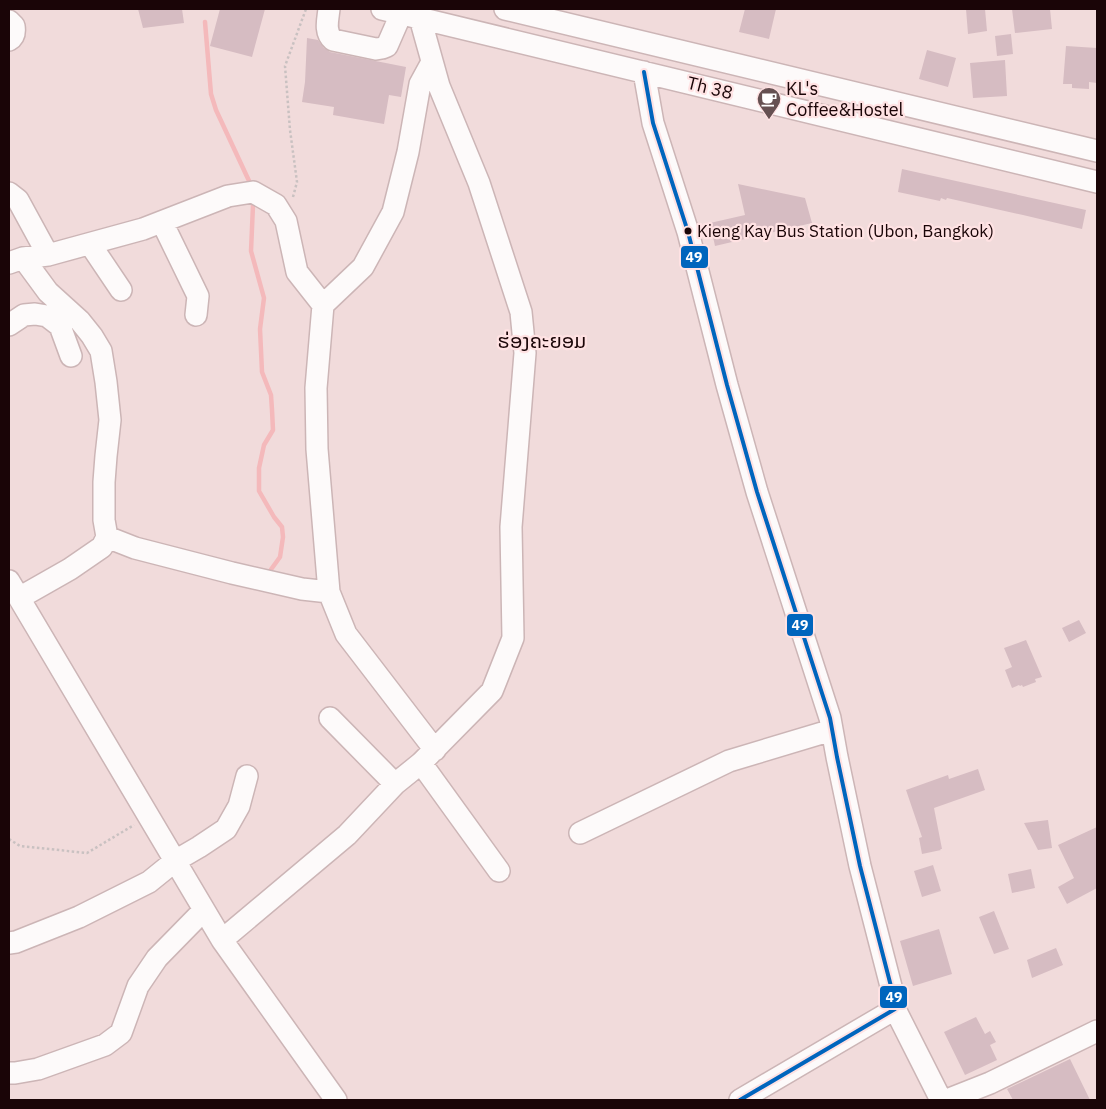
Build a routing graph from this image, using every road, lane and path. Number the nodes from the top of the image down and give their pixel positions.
1 (306, 9) edge
2 (329, 9) edge
3 (505, 9) edge
4 (401, 14) edge
5 (9, 21) edge
6 (9, 40) edge
7 (432, 62) junction
8 (644, 72) junction
9 (1097, 151) edge
10 (1097, 182) edge
11 (9, 193) edge
12 (286, 221) junction
13 (162, 222) junction
14 (90, 244) junction
15 (48, 255) junction
16 (16, 260) edge
17 (121, 290) dead end
18 (323, 305) junction
19 (196, 315) dead end
20 (9, 325) edge
21 (71, 356) dead end
22 (107, 537) junction
23 (14, 589) edge
24 (329, 592) junction
25 (330, 718) dead end
26 (832, 730) junction
27 (428, 756) junction
28 (246, 776) dead end
29 (395, 784) junction
30 (148, 817) junction
31 (580, 833) dead end
32 (9, 839) edge
33 (175, 860) junction
34 (499, 871) dead end
35 (204, 910) junction
36 (222, 940) junction
37 (9, 943) edge
38 (895, 1009) junction
39 (1097, 1031) edge
40 (9, 1073) edge
41 (336, 1100) edge
42 (740, 1100) edge
43 (941, 1100) edge
44 (947, 1100) edge

1 - 12 path
2 - 4 street
3 - 9 street, Th 38
4 - 7 street
4 - 8 street, Th 38
5 - 6 street
7 - 18 street
7 - 27 street
8 - 10 street, Th 38
8 - 26 street
11 - 15 street
12 - 13 street
12 - 18 street
13 - 14 street
13 - 19 street
14 - 15 street
14 - 17 street
15 - 16 street
16 - 22 street
18 - 24 street
20 - 21 street
22 - 23 street
22 - 24 street
23 - 30 street
24 - 27 street
25 - 29 street
26 - 31 street
26 - 38 street
27 - 29 street
27 - 34 street
28 - 33 street
29 - 36 street
30 - 32 path
30 - 33 street
33 - 35 street
33 - 37 street
35 - 36 street
35 - 40 street
36 - 41 street
38 - 42 street
38 - 43 street
39 - 44 street

